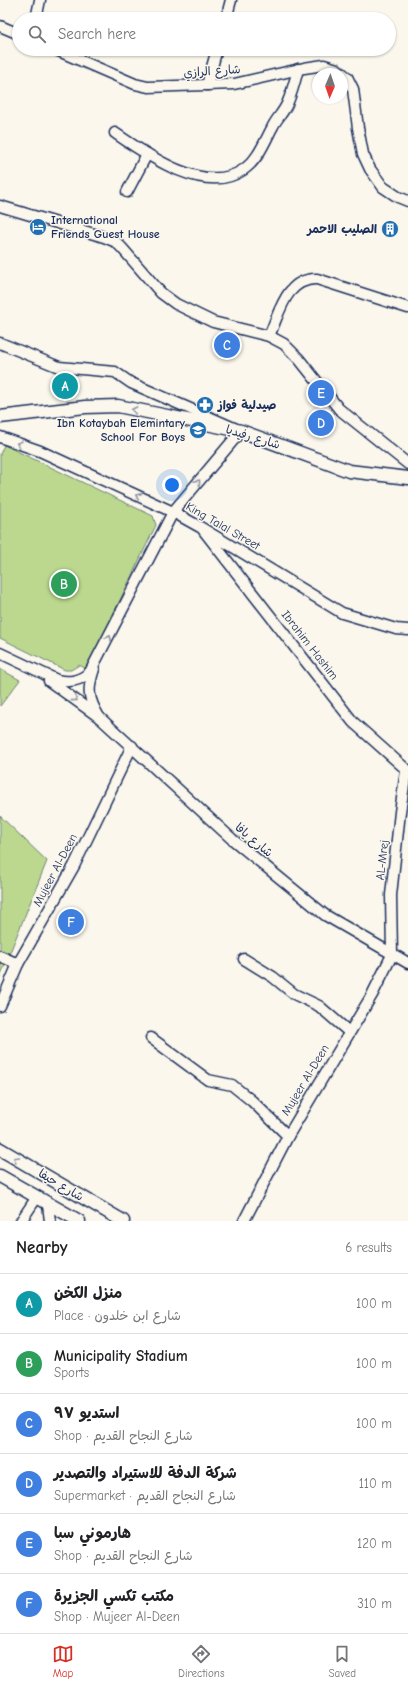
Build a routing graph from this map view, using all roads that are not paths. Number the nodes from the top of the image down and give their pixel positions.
1 (40, 0) edge
2 (232, 0) edge
3 (37, 12) edge
4 (228, 12) edge
5 (0, 26) edge
6 (12, 31) edge
7 (70, 56) edge
8 (215, 56) edge
9 (298, 70) junction
10 (206, 85) junction
11 (115, 133) dead end
12 (146, 154) junction
13 (127, 192) dead end
14 (408, 201) edge
15 (0, 206) edge
16 (408, 308) edge
17 (269, 336) junction
18 (0, 343) edge
19 (0, 417) edge
20 (241, 431) junction
21 (0, 437) edge
22 (408, 464) edge
23 (408, 478) edge
24 (173, 512) junction
25 (200, 527) junction
26 (408, 630) edge
27 (0, 652) edge
28 (32, 668) junction
29 (93, 668) junction
30 (99, 717) junction
31 (132, 746) junction
32 (407, 771) edge
33 (392, 955) junction
34 (0, 956) edge
35 (244, 959) dead end
36 (408, 963) edge
37 (18, 964) junction
38 (0, 1006) edge
39 (349, 1032) junction
40 (151, 1038) dead end
41 (288, 1136) junction
42 (0, 1149) edge
43 (0, 1176) edge
44 (37, 1197) junction
45 (48, 1205) junction
46 (21, 1221) edge
47 (50, 1221) edge
48 (79, 1221) edge
49 (122, 1221) edge
50 (244, 1221) edge

1 - 3 street
2 - 4 street
5 - 6 street
7 - 10 street, شارع الرازي
8 - 10 street
9 - 10 street, شارع الرازي
9 - 12 street
9 - 14 street, شارع الرازي
11 - 12 street
12 - 13 street
15 - 17 street
16 - 17 street
17 - 22 street
18 - 20 street
20 -> 19 main road, شارع رفيديا
20 - 23 main road, شارع رفيديا
24 -> 20 street
24 -> 21 street, King Talal Street
24 - 25 street, King Talal Street
29 -> 24 street
25 - 26 street, King Talal Street
25 - 32 street, Ibrahim Hashim
27 - 28 street
28 - 29 street
28 -> 30 street, شارع يافا
29 - 30 street
30 - 31 street, شارع يافا
31 - 33 street, شارع يافا
31 - 37 street, Mujeer Al-Deen
32 - 33 street, AL-Mrej
33 - 36 street, شارع يافا
33 - 39 street, Mujeer Al-Deen
34 - 37 street
35 - 39 street
37 - 38 street, Mujeer Al-Deen
39 - 41 street, Mujeer Al-Deen
40 - 41 street
41 - 50 street, Mujeer Al-Deen
49 -> 42 main road, شارع حيفا
43 - 44 main road, شارع حيفا
44 - 45 main road, شارع حيفا
44 - 46 street
45 - 47 street
45 - 48 main road, شارع حيفا

